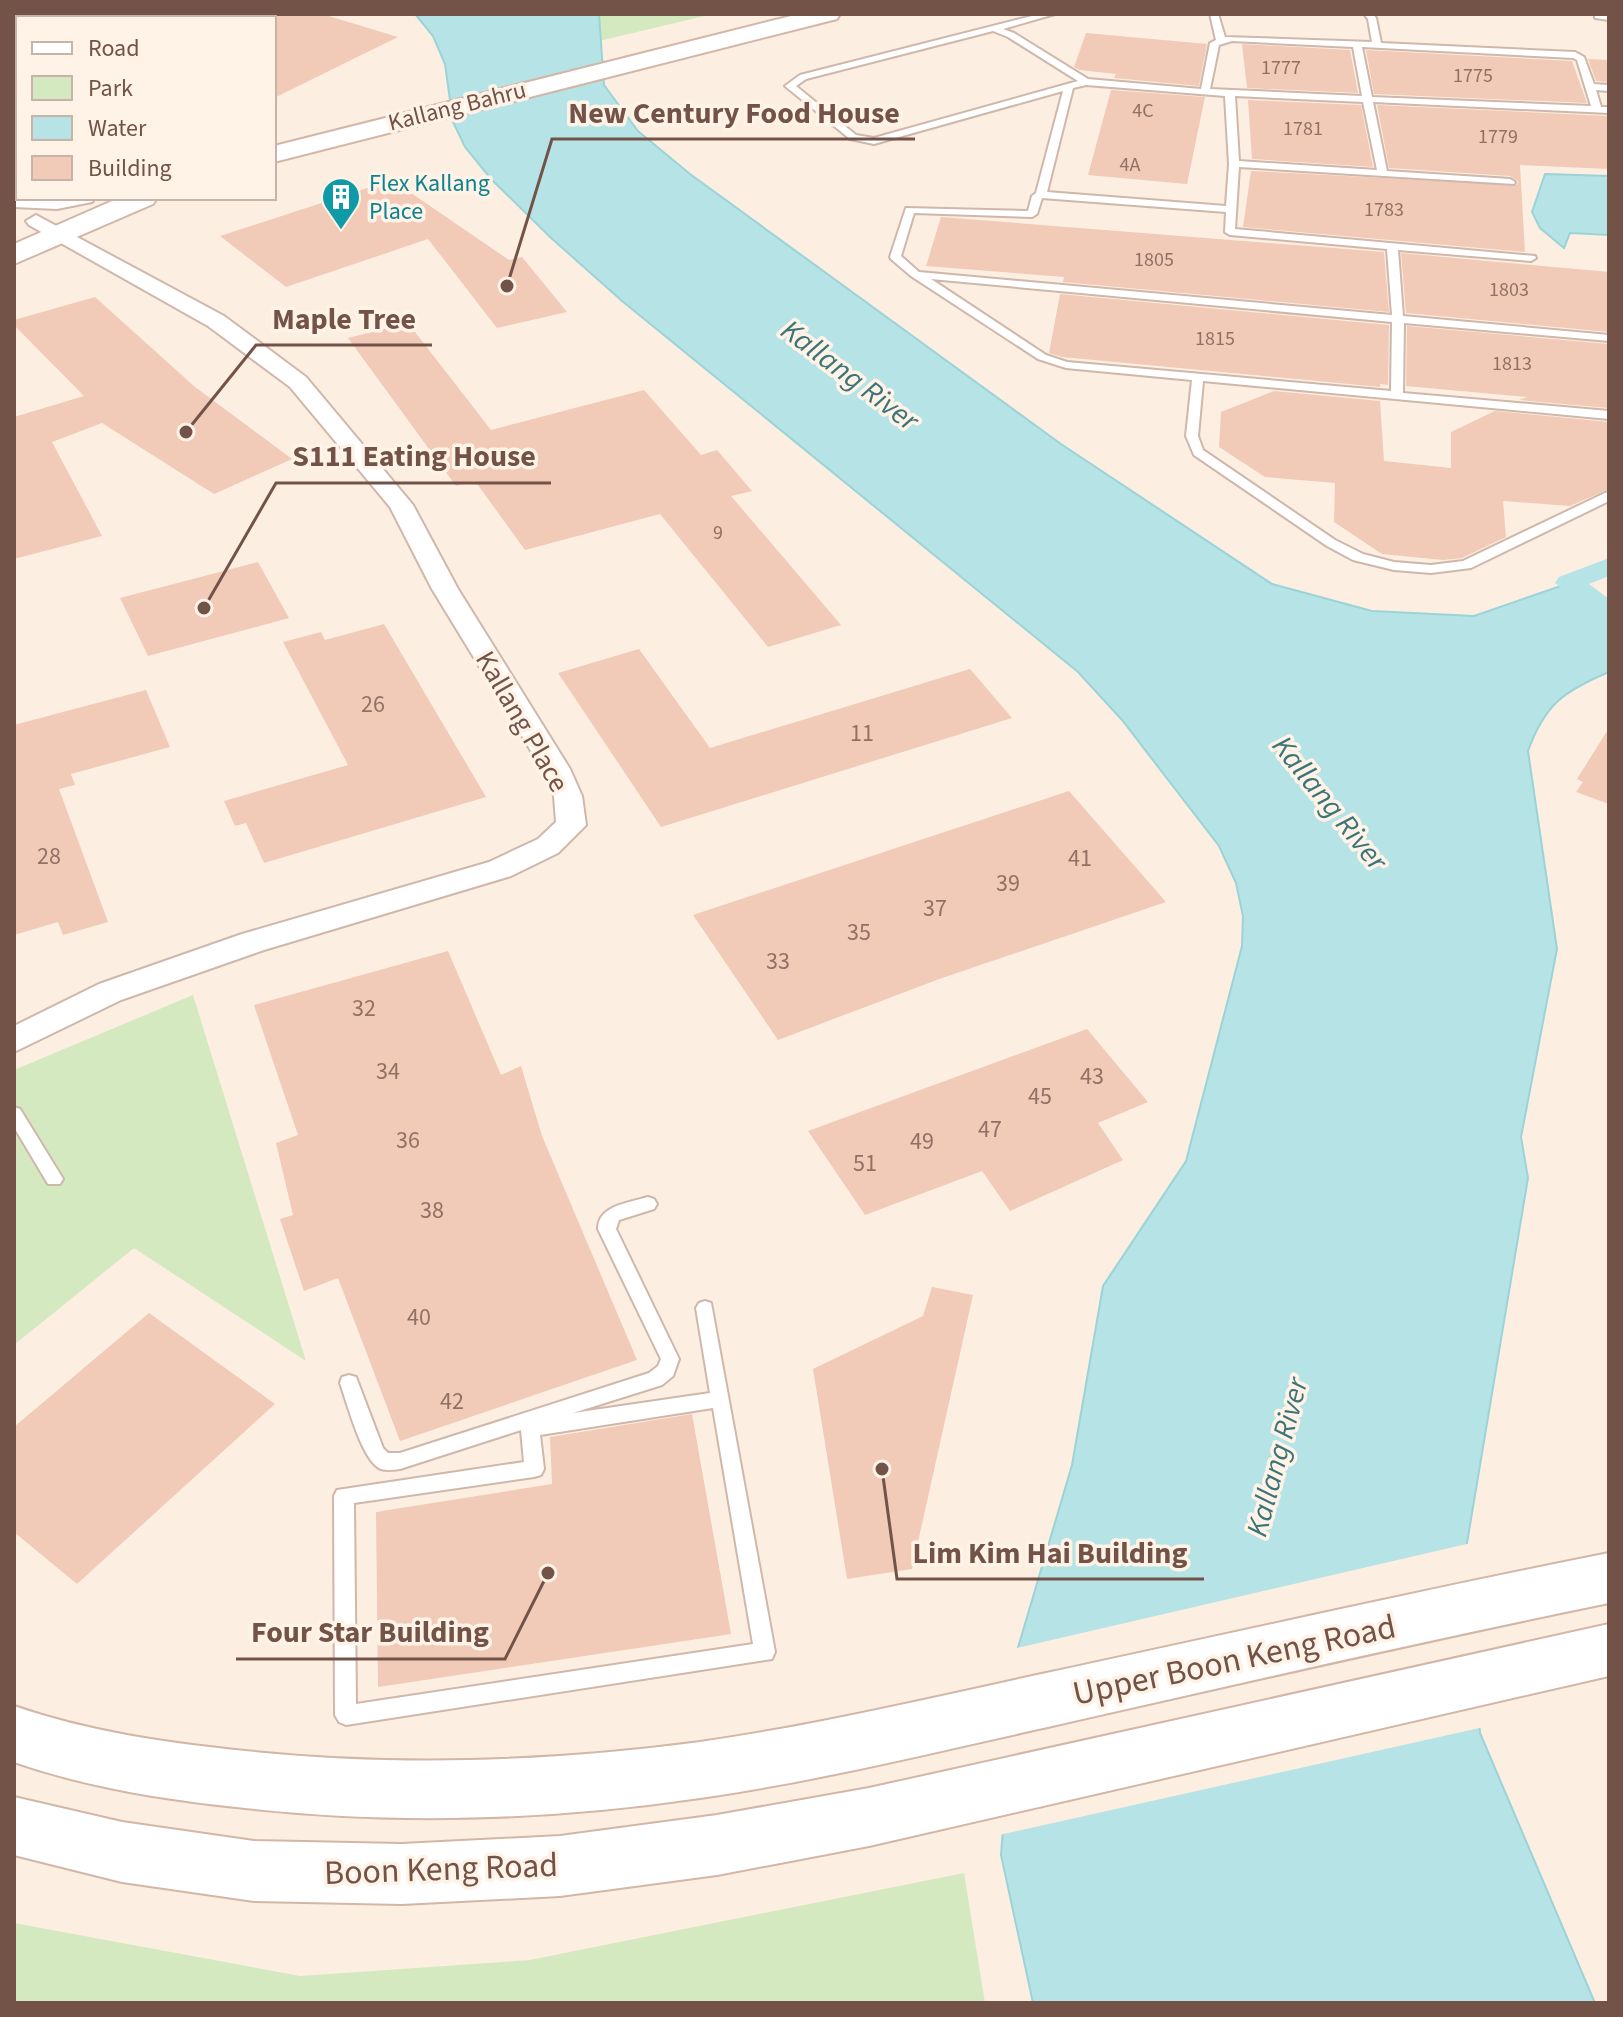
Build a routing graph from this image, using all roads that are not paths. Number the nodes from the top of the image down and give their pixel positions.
1 (769, 14) edge
2 (828, 14) edge
3 (1051, 14) edge
4 (1214, 14) edge
5 (1368, 14) edge
6 (1598, 16) dead end
7 (1609, 17) edge
8 (995, 29) junction
9 (1221, 40) junction
10 (1357, 46) junction
11 (1377, 46) junction
12 (657, 48) junction
13 (1086, 82) junction
14 (1069, 87) junction
15 (1590, 87) junction
16 (1609, 88) edge
17 (1205, 92) junction
18 (1230, 93) junction
19 (1367, 99) junction
20 (1597, 109) junction
21 (1609, 110) edge
22 (409, 111) junction
23 (276, 138) edge
24 (276, 153) edge
25 (1234, 164) junction
26 (1383, 175) junction
27 (1510, 182) dead end
28 (1041, 195) junction
29 (75, 200) edge
30 (84, 200) edge
31 (136, 200) edge
32 (14, 201) edge
33 (1230, 209) junction
34 (38, 228) edge
35 (1392, 246) junction
36 (14, 255) edge
37 (1531, 258) dead end
38 (915, 274) junction
39 (1398, 319) junction
40 (1609, 338) edge
41 (1198, 378) junction
42 (1397, 397) junction
43 (1609, 415) edge
44 (1609, 496) edge
45 (14, 1040) edge
46 (14, 1113) edge
47 (54, 1179) dead end
48 (648, 1204) dead end
49 (705, 1308) dead end
50 (349, 1383) dead end
51 (721, 1399) junction
52 (1609, 1578) edge
53 (1609, 1650) edge
54 (14, 1734) edge
55 (14, 1826) edge

1 - 12 main road, Kallang Bahru
2 - 12 main road, Kallang Bahru
3 - 8 lane
4 - 9 lane
5 - 11 lane
6 - 7 lane
8 - 13 lane
8 - 14 lane
9 - 10 lane
9 - 17 lane
10 - 11 lane
10 - 19 lane
11 - 15 lane
12 - 22 main road, Kallang Bahru
13 - 14 lane
13 - 17 lane
14 - 28 lane
15 - 16 lane
15 - 20 lane
17 - 18 lane
18 - 19 lane
18 - 25 lane
19 - 20 lane
19 - 26 lane
20 - 21 lane
22 - 23 main road, Kallang Bahru
22 - 24 main road, Kallang Bahru
25 - 26 lane
25 - 33 lane
26 - 27 lane
28 - 33 lane
28 - 38 lane
29 - 32 street
30 - 34 main road
31 - 34 main road
33 - 35 lane
34 - 36 main road
34 - 45 street, Kallang Place
35 - 37 lane
35 - 39 lane
38 - 39 lane
38 - 41 lane
39 - 40 lane
39 - 42 lane
41 - 42 lane
41 - 44 lane
42 - 43 lane
46 - 47 lane
48 - 50 lane
49 - 51 lane
51 - 51 lane
52 - 54 main road, Upper Boon Keng Road
53 - 55 main road, Boon Keng Road

